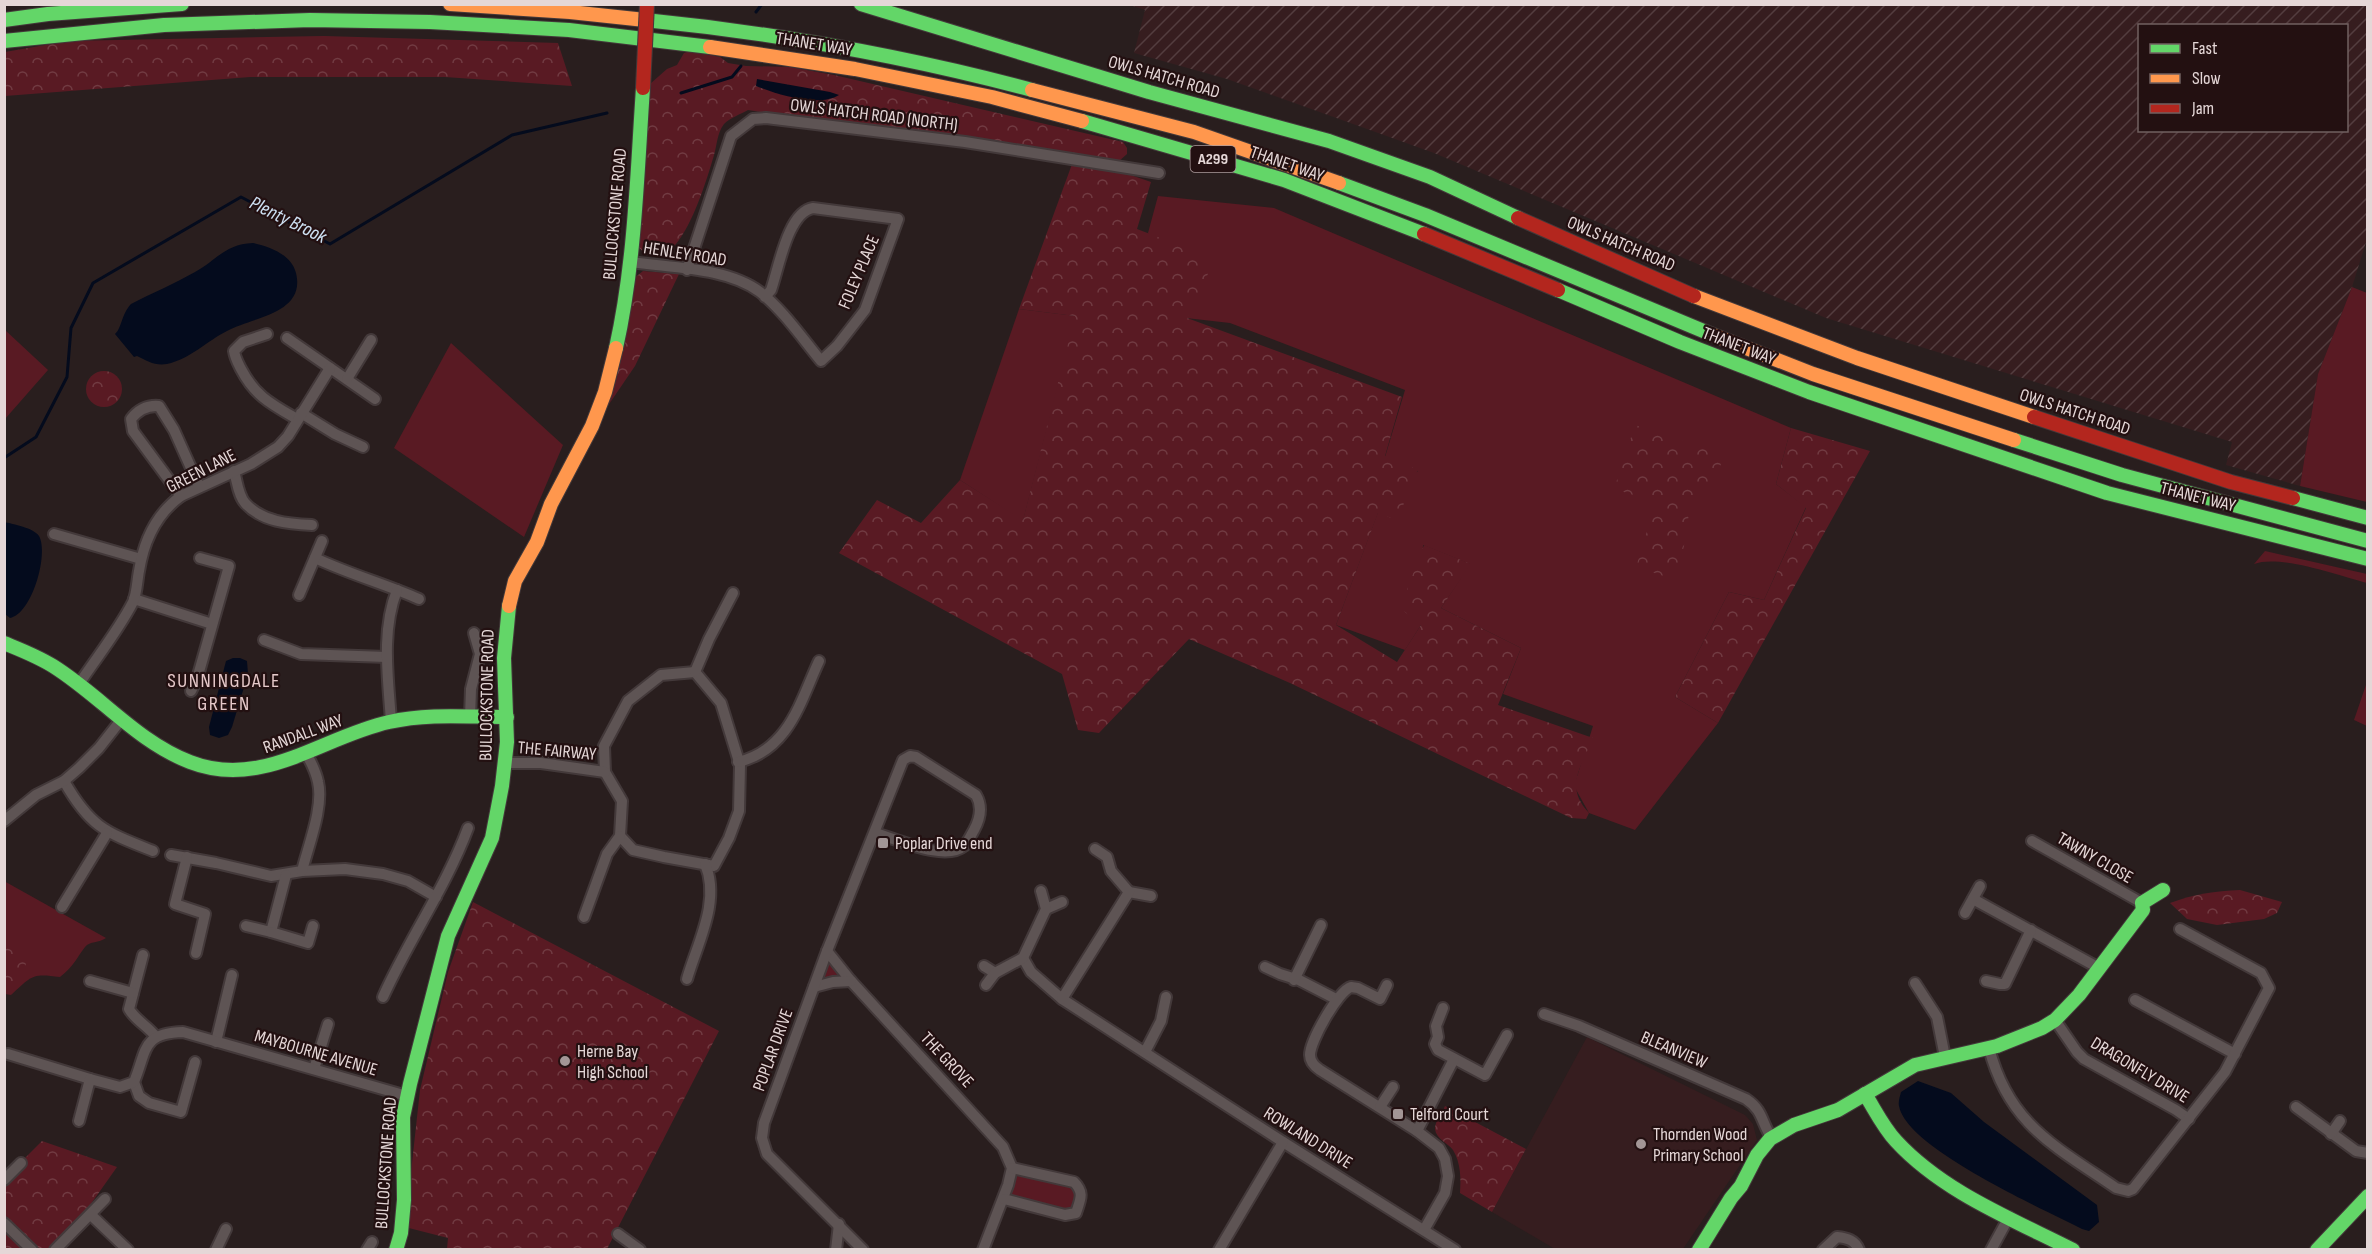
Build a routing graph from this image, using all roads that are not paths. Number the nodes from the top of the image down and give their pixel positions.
1 (182, 4) edge
2 (450, 4) edge
3 (647, 4) edge
4 (861, 4) edge
5 (4, 20) edge
6 (4, 40) edge
7 (1159, 173) dead end
8 (631, 262) junction
9 (687, 270) junction
10 (765, 297) junction
11 (267, 334) dead end
12 (288, 338) dead end
13 (371, 339) dead end
14 (821, 361) joint
15 (330, 368) junction
16 (347, 379) junction
17 (375, 399) dead end
18 (299, 416) junction
19 (363, 447) dead end
20 (234, 471) junction
21 (199, 486) junction
22 (181, 496) junction
23 (2367, 518) edge
24 (312, 525) dead end
25 (54, 534) dead end
26 (322, 541) dead end
27 (2367, 541) edge
28 (200, 558) dead end
29 (315, 558) junction
30 (2367, 559) edge
31 (141, 560) junction
32 (397, 590) junction
33 (733, 593) dead end
34 (299, 596) dead end
35 (134, 599) junction
36 (419, 599) dead end
37 (213, 624) junction
38 (474, 633) dead end
39 (264, 640) dead end
40 (4, 644) edge
41 (387, 657) junction
42 (819, 661) dead end
43 (695, 672) junction
44 (79, 684) junction
45 (191, 690) dead end
46 (471, 717) junction
47 (507, 717) junction
48 (121, 720) junction
49 (391, 721) junction
50 (308, 755) junction
51 (738, 762) junction
52 (505, 763) junction
53 (606, 772) junction
54 (64, 781) junction
55 (4, 821) edge
56 (468, 828) dead end
57 (875, 832) junction
58 (107, 833) junction
59 (620, 836) junction
60 (2032, 841) dead end
61 (1095, 849) dead end
62 (153, 851) dead end
63 (171, 855) dead end
64 (187, 857) junction
65 (705, 864) junction
66 (302, 871) junction
67 (286, 874) junction
68 (1980, 886) dead end
69 (2163, 890) dead end
70 (1041, 891) dead end
71 (1129, 892) junction
72 (1151, 896) dead end
73 (436, 897) junction
74 (1973, 899) junction
75 (1062, 902) dead end
76 (2142, 903) junction
77 (62, 907) dead end
78 (1046, 909) junction
79 (1965, 913) dead end
80 (584, 916) dead end
81 (246, 926) dead end
82 (313, 926) dead end
83 (1321, 926) dead end
84 (2180, 928) dead end
85 (2031, 930) junction
86 (271, 932) junction
87 (827, 951) junction
88 (196, 953) dead end
89 (142, 955) dead end
90 (1023, 958) junction
91 (984, 966) dead end
92 (1265, 967) dead end
93 (2099, 968) junction
94 (995, 973) junction
95 (232, 975) dead end
96 (687, 980) dead end
97 (1294, 980) junction
98 (90, 981) dead end
99 (851, 981) junction
100 (1986, 981) dead end
101 (1915, 983) dead end
102 (986, 985) dead end
103 (1387, 985) dead end
104 (814, 987) junction
105 (133, 993) junction
106 (383, 997) dead end
107 (1166, 997) dead end
108 (1062, 999) junction
109 (1336, 999) junction
110 (2135, 999) dead end
111 (1443, 1008) dead end
112 (1544, 1014) dead end
113 (2055, 1020) junction
114 (328, 1024) dead end
115 (1507, 1035) dead end
116 (156, 1037) junction
117 (216, 1042) junction
118 (1989, 1048) junction
119 (1145, 1052) junction
120 (8, 1054) dead end
121 (2235, 1054) junction
122 (1945, 1057) junction
123 (1455, 1059) junction
124 (195, 1062) dead end
125 (314, 1069) junction
126 (90, 1078) junction
127 (134, 1082) junction
128 (1393, 1087) dead end
129 (1865, 1094) junction
130 (407, 1095) junction
131 (1380, 1107) junction
132 (2296, 1107) dead end
133 (2189, 1119) junction
134 (79, 1121) dead end
135 (2340, 1121) dead end
136 (1417, 1131) junction
137 (2331, 1134) junction
138 (1772, 1138) junction
139 (1283, 1143) junction
140 (2367, 1153) edge
141 (21, 1163) dead end
142 (1012, 1167) junction
143 (4, 1180) edge
144 (2367, 1196) edge
145 (105, 1199) dead end
146 (1004, 1199) junction
147 (91, 1215) junction
148 (2009, 1217) junction
149 (4, 1223) edge
150 (839, 1224) junction
151 (226, 1229) dead end
152 (1424, 1230) junction
153 (618, 1234) dead end
154 (1438, 1239) junction
155 (635, 1248) edge
156 (32, 1250) edge
157 (55, 1250) edge
158 (128, 1250) edge
159 (216, 1250) edge
160 (396, 1250) edge
161 (836, 1250) edge
162 (863, 1250) edge
163 (982, 1250) edge
164 (1219, 1250) edge
165 (1431, 1250) edge
166 (1455, 1250) edge
167 (1700, 1250) edge
168 (1823, 1250) edge
169 (1859, 1250) edge
170 (1991, 1250) edge
171 (2073, 1250) edge
172 (2317, 1250) edge

1 - 5 main road
2 - 27 main road, THANET WAY / A299
3 - 8 main road, BULLOCKSTONE ROAD, bridge
4 - 23 main road, OWLS HATCH ROAD
6 - 30 main road, THANET WAY / A299
7 - 9 street, OWLS HATCH ROAD (NORTH)
8 - 9 street, HENLEY ROAD
8 - 47 main road, BULLOCKSTONE ROAD
9 - 10 street, HENLEY ROAD
10 - 14 street, HENLEY ROAD
10 - 14 street, FOLEY PLACE
11 - 18 street
12 - 15 street
13 - 16 street
15 - 16 street
15 - 18 street, GREEN LANE
16 - 17 street
18 - 19 street
18 - 20 street, GREEN LANE
20 - 21 street, GREEN LANE
20 - 24 street
21 - 22 street, GREEN LANE
21 - 22 street
22 - 31 street, GREEN LANE
25 - 31 street
26 - 29 street
28 - 37 street
29 - 32 street
29 - 34 street
31 - 35 street, GREEN LANE
32 - 36 street
32 - 41 street
33 - 43 street
35 - 37 street
35 - 44 street, GREEN LANE
37 - 45 street
38 - 46 street
39 - 41 street
40 - 44 main road, RANDALL WAY
41 - 49 street
42 - 51 street
43 - 51 street
43 - 53 street, THE FAIRWAY
44 - 48 main road, RANDALL WAY
46 - 47 main road, RANDALL WAY
46 - 49 main road, RANDALL WAY
47 - 52 main road, BULLOCKSTONE ROAD
48 - 50 main road, RANDALL WAY
48 - 54 street
49 - 50 main road, RANDALL WAY
50 - 66 street
51 - 65 street
52 - 53 street, THE FAIRWAY
52 - 130 main road, BULLOCKSTONE ROAD
53 - 59 street, THE FAIRWAY
54 - 55 street
54 - 58 street
56 - 73 street
57 - 57 street, POPLAR DRIVE
57 - 87 street, POPLAR DRIVE
58 - 62 street
58 - 77 street
59 - 65 street
59 - 80 street
60 - 76 street, TAWNY CLOSE
61 - 71 street
63 - 64 street
64 - 67 street
64 - 88 street
65 - 96 street
66 - 67 street
66 - 73 street
67 - 86 street
68 - 74 street
69 - 76 main road
70 - 78 street
71 - 72 street
71 - 108 street
73 - 106 street
74 - 79 street
74 - 85 street
75 - 78 street
76 - 93 main road
78 - 90 street
81 - 86 street
82 - 86 street
83 - 97 street
84 - 121 street, DRAGONFLY DRIVE
85 - 93 street
85 - 100 street
87 - 99 street, THE GROVE
87 - 104 street, POPLAR DRIVE
89 - 105 street
90 - 94 street
90 - 108 street, ROWLAND DRIVE
91 - 94 street
92 - 97 street
93 - 113 main road
94 - 102 street
95 - 117 street
97 - 109 street
98 - 105 street
99 - 104 street
99 - 142 street, THE GROVE
101 - 122 street
103 - 109 street
104 - 150 street, POPLAR DRIVE
105 - 116 street
107 - 119 street
108 - 119 street, ROWLAND DRIVE
109 - 131 street
110 - 121 street
111 - 123 street
112 - 138 street, BLEANVIEW
113 - 118 main road
113 - 133 street, DRAGONFLY DRIVE
114 - 125 street
115 - 123 street
116 - 117 street, MAYBOURNE AVENUE
116 - 127 street
117 - 125 street, MAYBOURNE AVENUE
118 - 122 main road
118 - 133 street, DRAGONFLY DRIVE
119 - 139 street, ROWLAND DRIVE
120 - 126 street
121 - 133 street, DRAGONFLY DRIVE
122 - 129 main road
123 - 136 street
124 - 127 street
125 - 130 street, MAYBOURNE AVENUE
126 - 127 street
126 - 134 street
128 - 131 street
129 - 138 main road
129 - 148 main road
130 - 160 main road, BULLOCKSTONE ROAD
131 - 136 street
132 - 137 street
135 - 137 street
136 - 152 street
137 - 140 street
138 - 167 main road
139 - 152 street, ROWLAND DRIVE
139 - 164 street
141 - 143 street
142 - 146 street
142 - 146 street
144 - 172 main road
145 - 147 street
146 - 163 street
147 - 157 street
147 - 158 street
148 - 170 street
148 - 171 main road
149 - 156 street
150 - 161 street
150 - 162 street, POPLAR DRIVE
151 - 159 street
152 - 154 street, ROWLAND DRIVE
153 - 155 street
154 - 165 street
154 - 166 street, ROWLAND DRIVE
168 - 169 street

